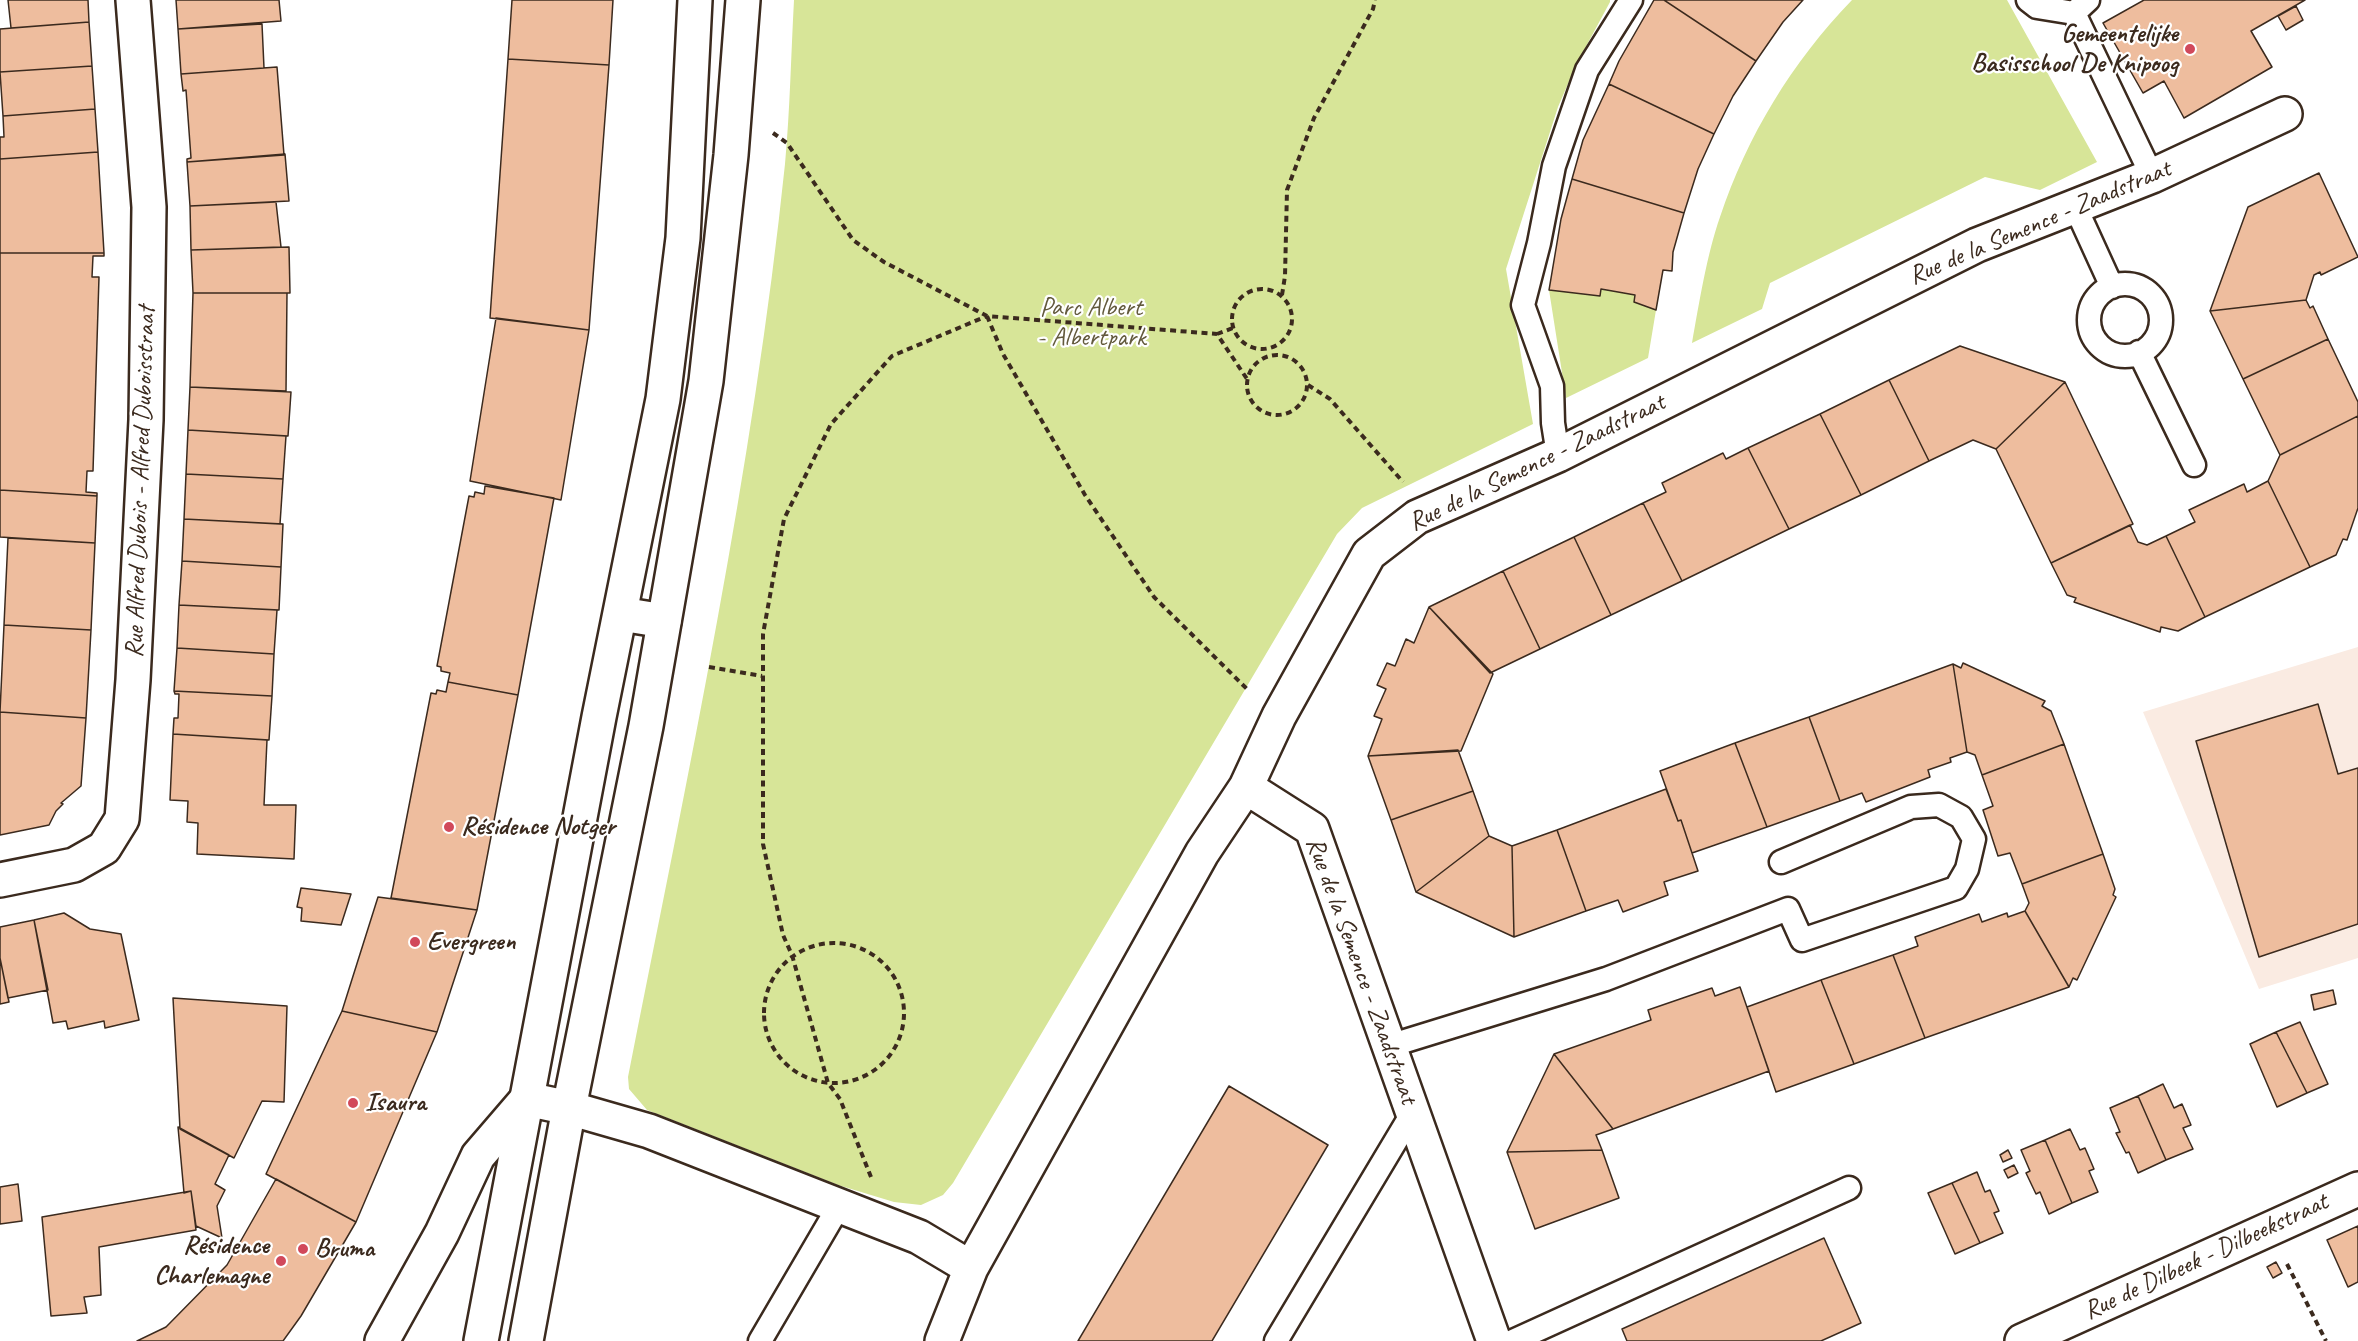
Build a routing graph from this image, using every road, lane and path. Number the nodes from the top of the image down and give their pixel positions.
1 (133, 0) edge
2 (696, 0) edge
3 (743, 0) edge
4 (1375, 0) edge
5 (1631, 0) edge
6 (2028, 0) edge
7 (2081, 7) edge
8 (2285, 114) dead end
9 (773, 133) dead end
10 (2152, 176) junction
11 (2075, 206) junction
12 (2112, 287) junction
13 (1282, 295) junction
14 (987, 316) junction
15 (1233, 328) junction
16 (1217, 334) junction
17 (1271, 351) junction
18 (2139, 352) junction
19 (1247, 379) junction
20 (1308, 384) junction
21 (1558, 455) junction
22 (2194, 465) dead end
23 (1409, 488) dead end
24 (621, 614) junction
25 (664, 621) junction
26 (709, 667) dead end
27 (762, 676) junction
28 (1252, 694) dead end
29 (1246, 787) junction
30 (1781, 862) dead end
31 (0, 880) edge
32 (792, 955) junction
33 (1389, 1046) junction
34 (828, 1083) junction
35 (527, 1099) junction
36 (570, 1108) junction
37 (1413, 1112) junction
38 (875, 1186) dead end
39 (1849, 1188) dead end
40 (2358, 1189) edge
41 (839, 1206) junction
42 (2270, 1230) junction
43 (971, 1268) junction
44 (382, 1341) edge
45 (480, 1341) edge
46 (526, 1341) edge
47 (760, 1341) edge
48 (942, 1341) edge
49 (1276, 1341) edge
50 (1494, 1341) edge
51 (1513, 1341) edge
52 (2022, 1341) edge
53 (2326, 1341) edge

1 - 31 street, Rue Alfred Dubois - Alfred Duboisstraat
2 - 24 street
3 - 25 street
4 - 13 path
5 - 21 lane
6 - 7 lane
7 - 10 lane
8 - 10 street, Rue de la Semence - Zaadstraat
9 - 14 path
10 - 11 street, Rue de la Semence - Zaadstraat
11 - 12 lane
11 - 21 street, Rue de la Semence - Zaadstraat
12 - 18 lane
12 - 18 lane
13 - 15 path
13 - 17 path
14 - 16 path
14 - 27 path
14 - 28 path
15 - 16 path
15 - 17 path
16 - 19 path
17 - 19 path
17 - 20 path
18 - 22 lane
19 - 20 path
20 - 23 path
21 - 29 street, Rue de la Semence - Zaadstraat
24 - 25 street
24 - 35 street
25 - 36 street
26 - 27 path
27 - 32 path
29 - 33 street, Rue de la Semence - Zaadstraat
29 - 43 street
30 - 33 lane
32 - 34 path
32 - 34 path
32 - 34 path
33 - 37 street, Rue de la Semence - Zaadstraat
34 - 38 path
35 - 36 street
35 - 44 street
35 - 45 street
36 - 41 street
36 - 46 street
37 - 49 lane
37 - 50 street, Rue de la Semence - Zaadstraat
39 - 51 lane
40 - 42 street, Rue de Dilbeek - Dilbeekstraat
41 - 43 street
41 - 47 lane
42 - 52 street, Rue de Dilbeek - Dilbeekstraat
42 - 53 path
43 - 48 street

